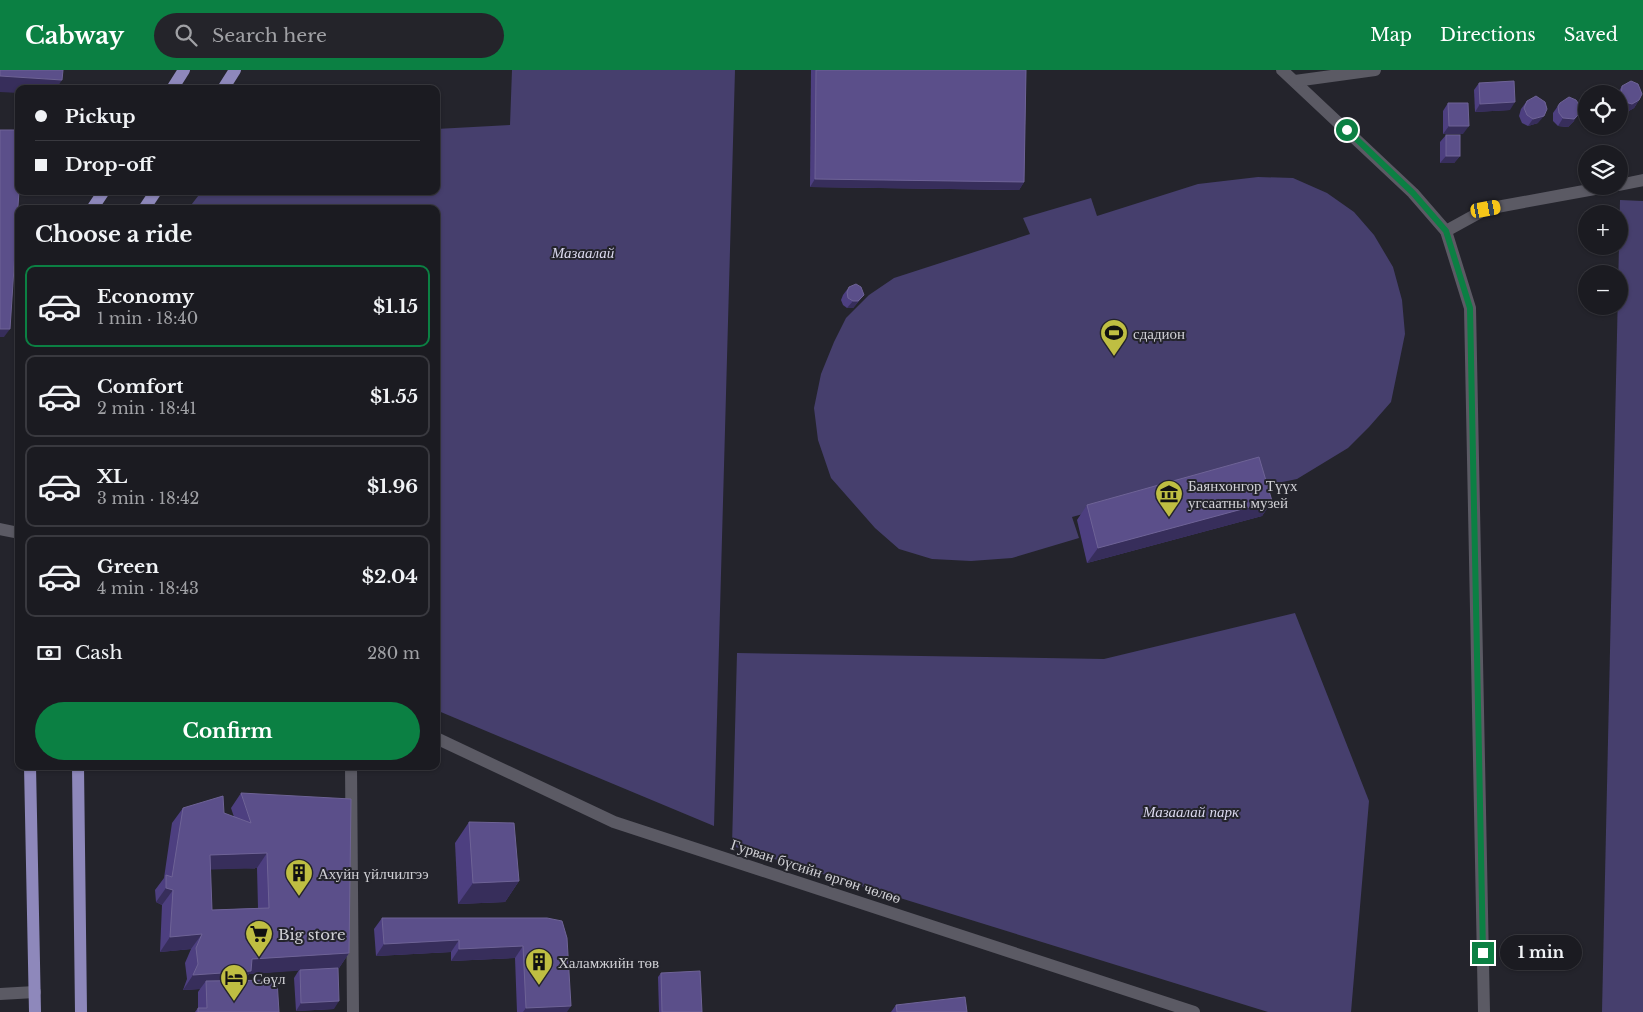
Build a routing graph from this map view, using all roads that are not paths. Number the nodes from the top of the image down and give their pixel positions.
1 (184, 70) edge
2 (235, 70) edge
3 (1282, 70) edge
4 (1375, 70) edge
5 (1295, 81) junction
6 (175, 85) edge
7 (226, 85) edge
8 (1643, 180) edge
9 (1628, 183) edge
10 (1578, 192) edge
11 (1446, 231) junction
12 (0, 529) edge
13 (15, 533) edge
14 (440, 740) edge
15 (30, 770) edge
16 (78, 770) edge
17 (351, 770) edge
18 (35, 992) junction
19 (0, 994) edge
20 (35, 1012) edge
21 (81, 1012) edge
22 (353, 1012) edge
23 (1194, 1012) edge
24 (1484, 1012) edge

1 - 6 main road
2 - 7 main road
3 - 5 street
4 - 5 street
5 - 11 street
8 - 9 street
10 - 11 street
11 - 24 street
12 - 13 street
14 - 23 street, Гурван бүсийн өргөн чөлөө
15 - 18 main road
16 - 21 main road
17 - 22 street
18 - 19 street
18 - 20 main road

